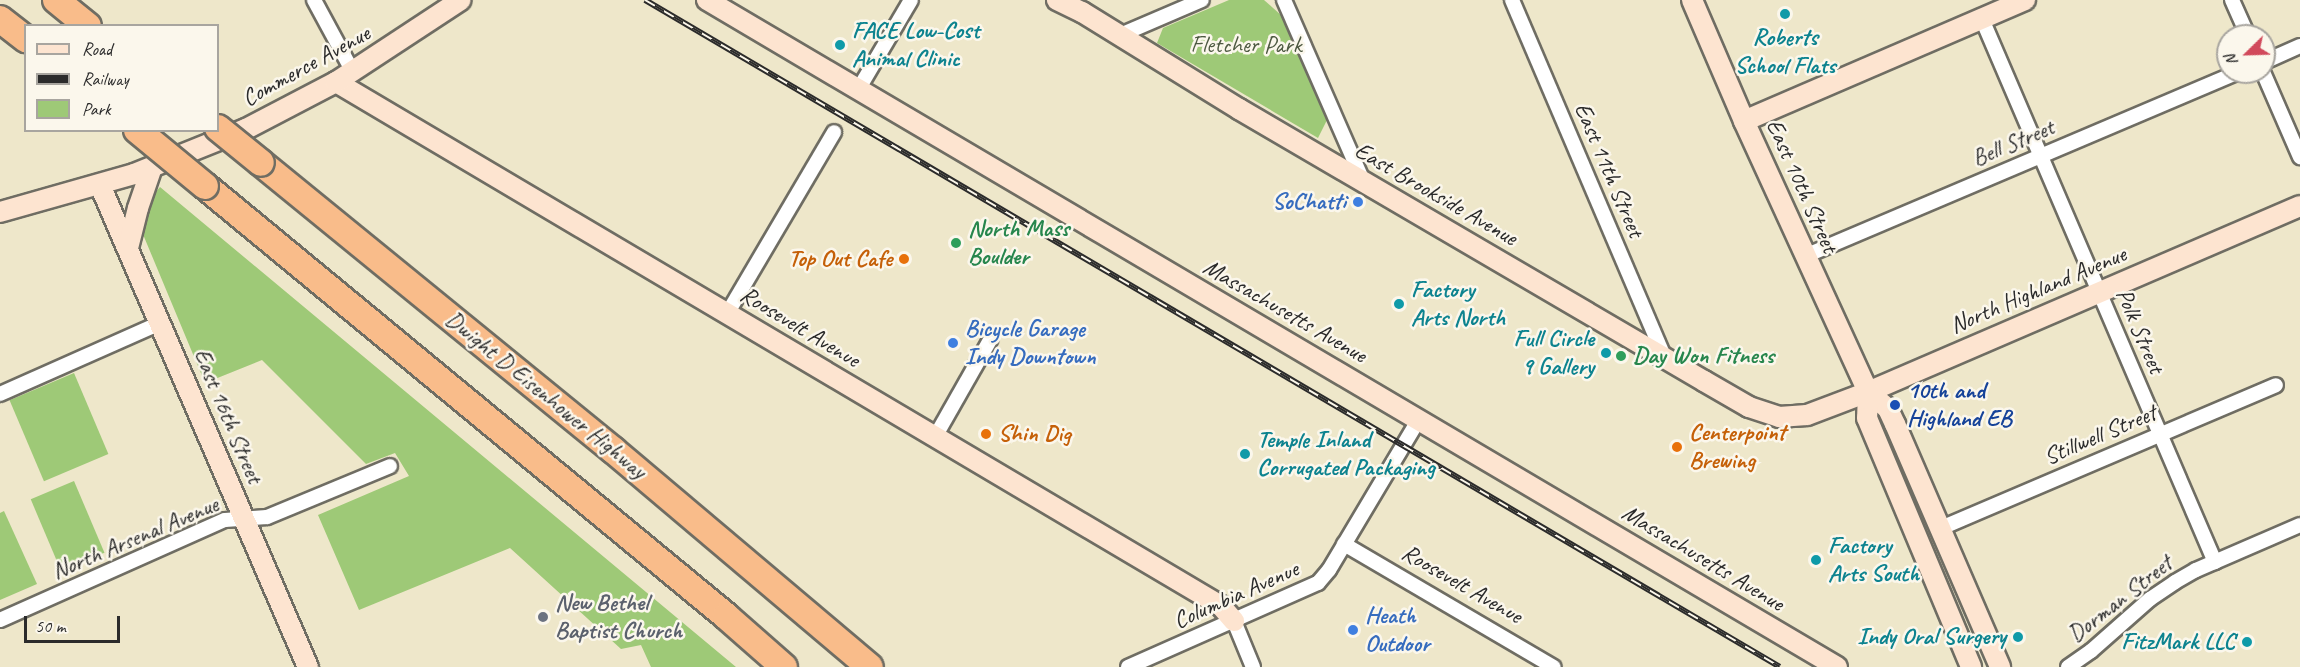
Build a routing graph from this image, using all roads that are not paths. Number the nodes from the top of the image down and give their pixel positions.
1 (56, 0) edge
2 (314, 0) edge
3 (461, 0) edge
4 (707, 0) edge
5 (734, 0) edge
6 (911, 0) edge
7 (1057, 0) edge
8 (1202, 0) edge
9 (1284, 0) edge
10 (1512, 0) edge
11 (1692, 0) edge
12 (2025, 0) edge
13 (2232, 0) edge
14 (0, 19) edge
15 (1982, 19) junction
16 (740, 20) junction
17 (86, 24) edge
18 (2243, 24) edge
19 (1118, 36) junction
20 (24, 37) edge
21 (2300, 46) edge
22 (2276, 57) edge
23 (353, 72) junction
24 (336, 82) junction
25 (2216, 82) edge
26 (2268, 84) edge
27 (858, 90) junction
28 (1744, 121) junction
29 (219, 129) edge
30 (139, 132) edge
31 (834, 132) dead end
32 (2040, 156) junction
33 (2300, 157) edge
34 (152, 167) junction
35 (1363, 182) junction
36 (100, 185) junction
37 (2300, 206) edge
38 (0, 212) edge
39 (128, 248) junction
40 (1805, 256) junction
41 (2099, 292) junction
42 (727, 314) junction
43 (160, 323) junction
44 (990, 340) dead end
45 (1664, 357) junction
46 (2276, 385) dead end
47 (1868, 392) junction
48 (0, 394) edge
49 (1795, 417) joint
50 (1419, 419) junction
51 (2160, 434) junction
52 (935, 437) junction
53 (390, 466) dead end
54 (245, 520) junction
55 (2300, 525) edge
56 (1941, 528) junction
57 (1344, 544) junction
58 (2215, 562) junction
59 (726, 616) junction
60 (0, 620) edge
61 (1234, 621) junction
62 (308, 667) edge
63 (777, 667) edge
64 (783, 667) edge
65 (870, 667) edge
66 (1128, 667) edge
67 (1253, 667) edge
68 (1554, 667) edge
69 (1837, 667) edge
70 (1971, 667) edge
71 (2000, 667) edge
72 (2068, 667) edge

1 - 17 highway
2 - 23 street
3 - 23 street, Commerce Avenue
4 - 16 street, Massachusetts Avenue
5 - 16 street
6 - 27 street
7 - 19 street, East Brookside Avenue
8 - 19 street
9 - 35 street
10 - 45 street, East 11th Street
11 - 28 street, East 10th Street
12 - 15 street
13 - 18 street
14 - 20 highway
15 - 28 street
15 - 32 street, Polk Street
16 - 27 street, Massachusetts Avenue
19 - 35 street, East Brookside Avenue
21 - 22 street
23 - 24 street, Commerce Avenue
24 - 34 street, Commerce Avenue
24 - 42 street, Roosevelt Avenue
25 - 32 street, Bell Street
26 - 33 street
27 - 50 street, Massachusetts Avenue
28 - 40 street, East 10th Street
29 - 65 highway, Dwight D Eisenhower Highway, bridge
30 - 59 highway, bridge
31 - 42 street
32 - 40 street, Bell Street
32 - 41 street, Polk Street
34 - 36 street, Commerce Avenue
34 - 39 street
35 - 45 street, East Brookside Avenue
36 - 38 street
36 - 39 street, East 16th Street
37 - 41 street, North Highland Avenue
39 - 43 street, East 16th Street
40 - 47 street, East 10th Street
41 - 47 street, North Highland Avenue
41 - 51 street, Polk Street
42 - 52 street, Roosevelt Avenue
43 - 48 street
43 - 54 street, East 16th Street
44 - 52 street
45 - 49 street, East Brookside Avenue
46 - 51 street, Stillwell Street
47 - 49 street, North Highland Avenue
47 - 56 street, East 10th Street
47 - 70 street, East 10th Street
50 - 57 street, Columbia Avenue
50 - 69 street, Massachusetts Avenue
51 - 56 street, Stillwell Street
51 - 58 street, Polk Street
52 - 61 street, Roosevelt Avenue
53 - 54 street, North Arsenal Avenue
54 - 60 street, North Arsenal Avenue
54 - 62 street, East 16th Street
55 - 58 street, Dorman Street
56 - 71 street, East 10th Street
57 - 61 street, Columbia Avenue
57 - 68 street, Roosevelt Avenue
58 - 72 street, Dorman Street
59 - 63 highway
59 - 64 highway
61 - 66 street, Columbia Avenue
61 - 67 street

